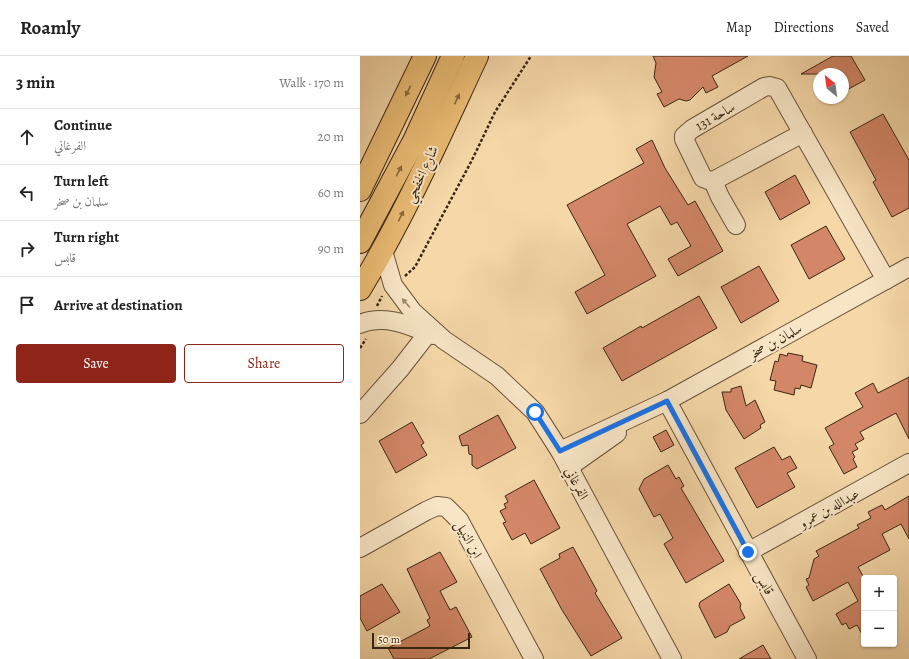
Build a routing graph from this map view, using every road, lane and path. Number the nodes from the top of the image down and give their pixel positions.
1 (425, 56) edge
2 (453, 56) edge
3 (478, 56) edge
4 (531, 56) edge
5 (802, 133) junction
6 (713, 181) junction
7 (360, 190) edge
8 (736, 225) dead end
9 (360, 242) edge
10 (383, 251) junction
11 (909, 267) edge
12 (886, 280) junction
13 (393, 285) junction
14 (360, 289) edge
15 (368, 322) edge
16 (428, 333) junction
17 (444, 340) junction
18 (360, 348) edge
19 (667, 401) junction
20 (360, 414) edge
21 (640, 415) junction
22 (560, 451) junction
23 (909, 463) edge
24 (569, 467) junction
25 (360, 548) edge
26 (748, 552) junction
27 (534, 659) edge
28 (672, 659) edge
29 (807, 659) edge

1 -> 7 highway
9 -> 2 highway
10 -> 3 highway, شارع الخفجي
4 - 13 path
5 - 6 street
5 - 6 street, ساحة 131
5 - 12 street, ساحة 131
6 - 8 street
10 - 13 street, الفرغاني
10 - 14 highway, شارع الخفجي
11 - 12 street, سلمان بن صخر
12 - 19 street, سلمان بن صخر
13 - 15 path
17 -> 13 street, الفرغاني
15 - 16 street, الفرغاني
15 - 18 path
16 - 17 street, الفرغاني
16 - 20 street
17 - 22 street, الفرغاني
19 - 21 street, سلمان بن صخر
19 - 26 street, قابس
21 - 22 street, سلمان بن صخر
21 - 24 street, سلمان بن صخر
22 - 24 street, الفرغاني
23 - 26 street, عبدالله بن عمرو
24 - 28 street, الفرغاني
25 - 27 street, ابن النبيل
26 - 29 street, قابس

